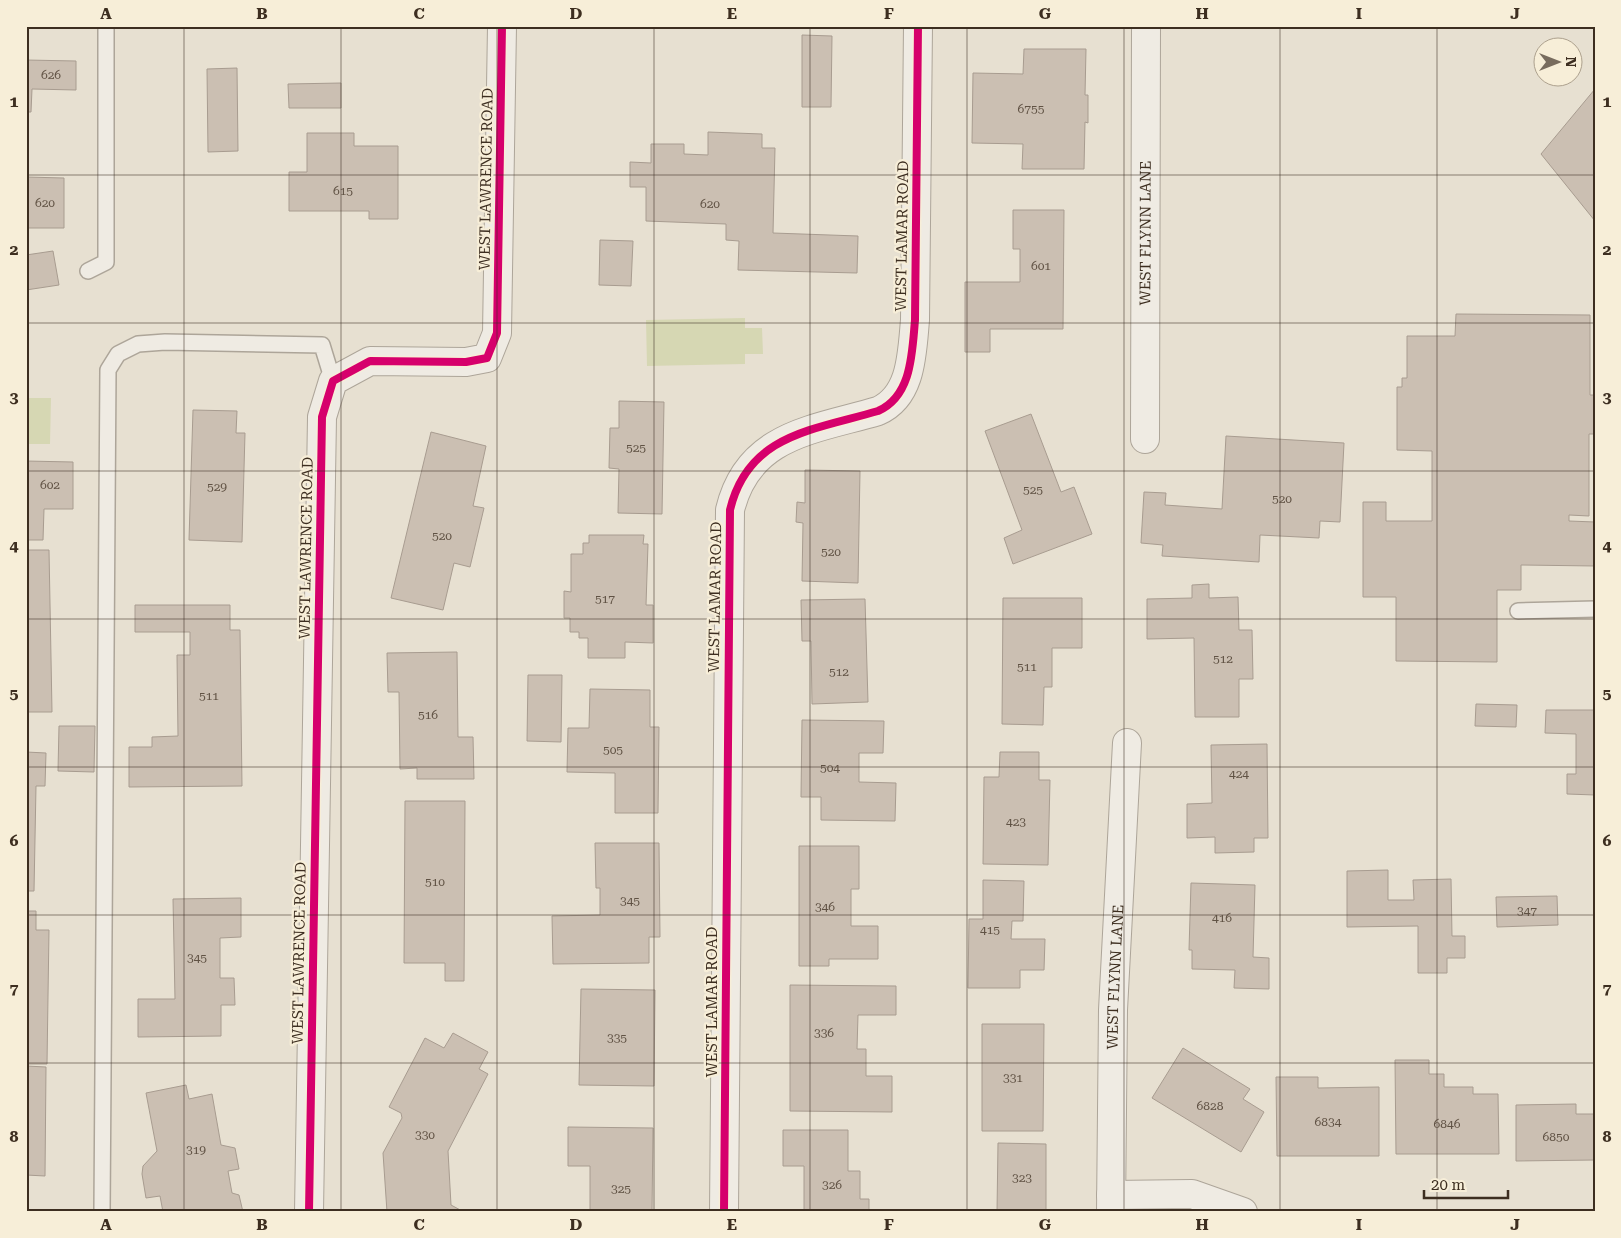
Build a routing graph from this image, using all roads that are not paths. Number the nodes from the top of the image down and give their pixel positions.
1 (106, 26) edge
2 (502, 26) edge
3 (918, 26) edge
4 (1146, 26) edge
5 (88, 271) dead end
6 (333, 381) junction
7 (1145, 439) dead end
8 (1595, 609) edge
9 (1518, 611) dead end
10 (1127, 743) dead end
11 (1111, 1203) edge
12 (102, 1212) edge
13 (309, 1212) edge
14 (724, 1212) edge
15 (1243, 1212) edge

1 - 5 lane
2 - 6 street, WEST LAWRENCE ROAD
3 - 14 street, WEST LAMAR ROAD
4 - 7 street, WEST FLYNN LANE
6 - 12 lane
6 - 13 street, WEST LAWRENCE ROAD
8 - 9 lane
10 - 11 street, WEST FLYNN LANE
11 - 15 street

